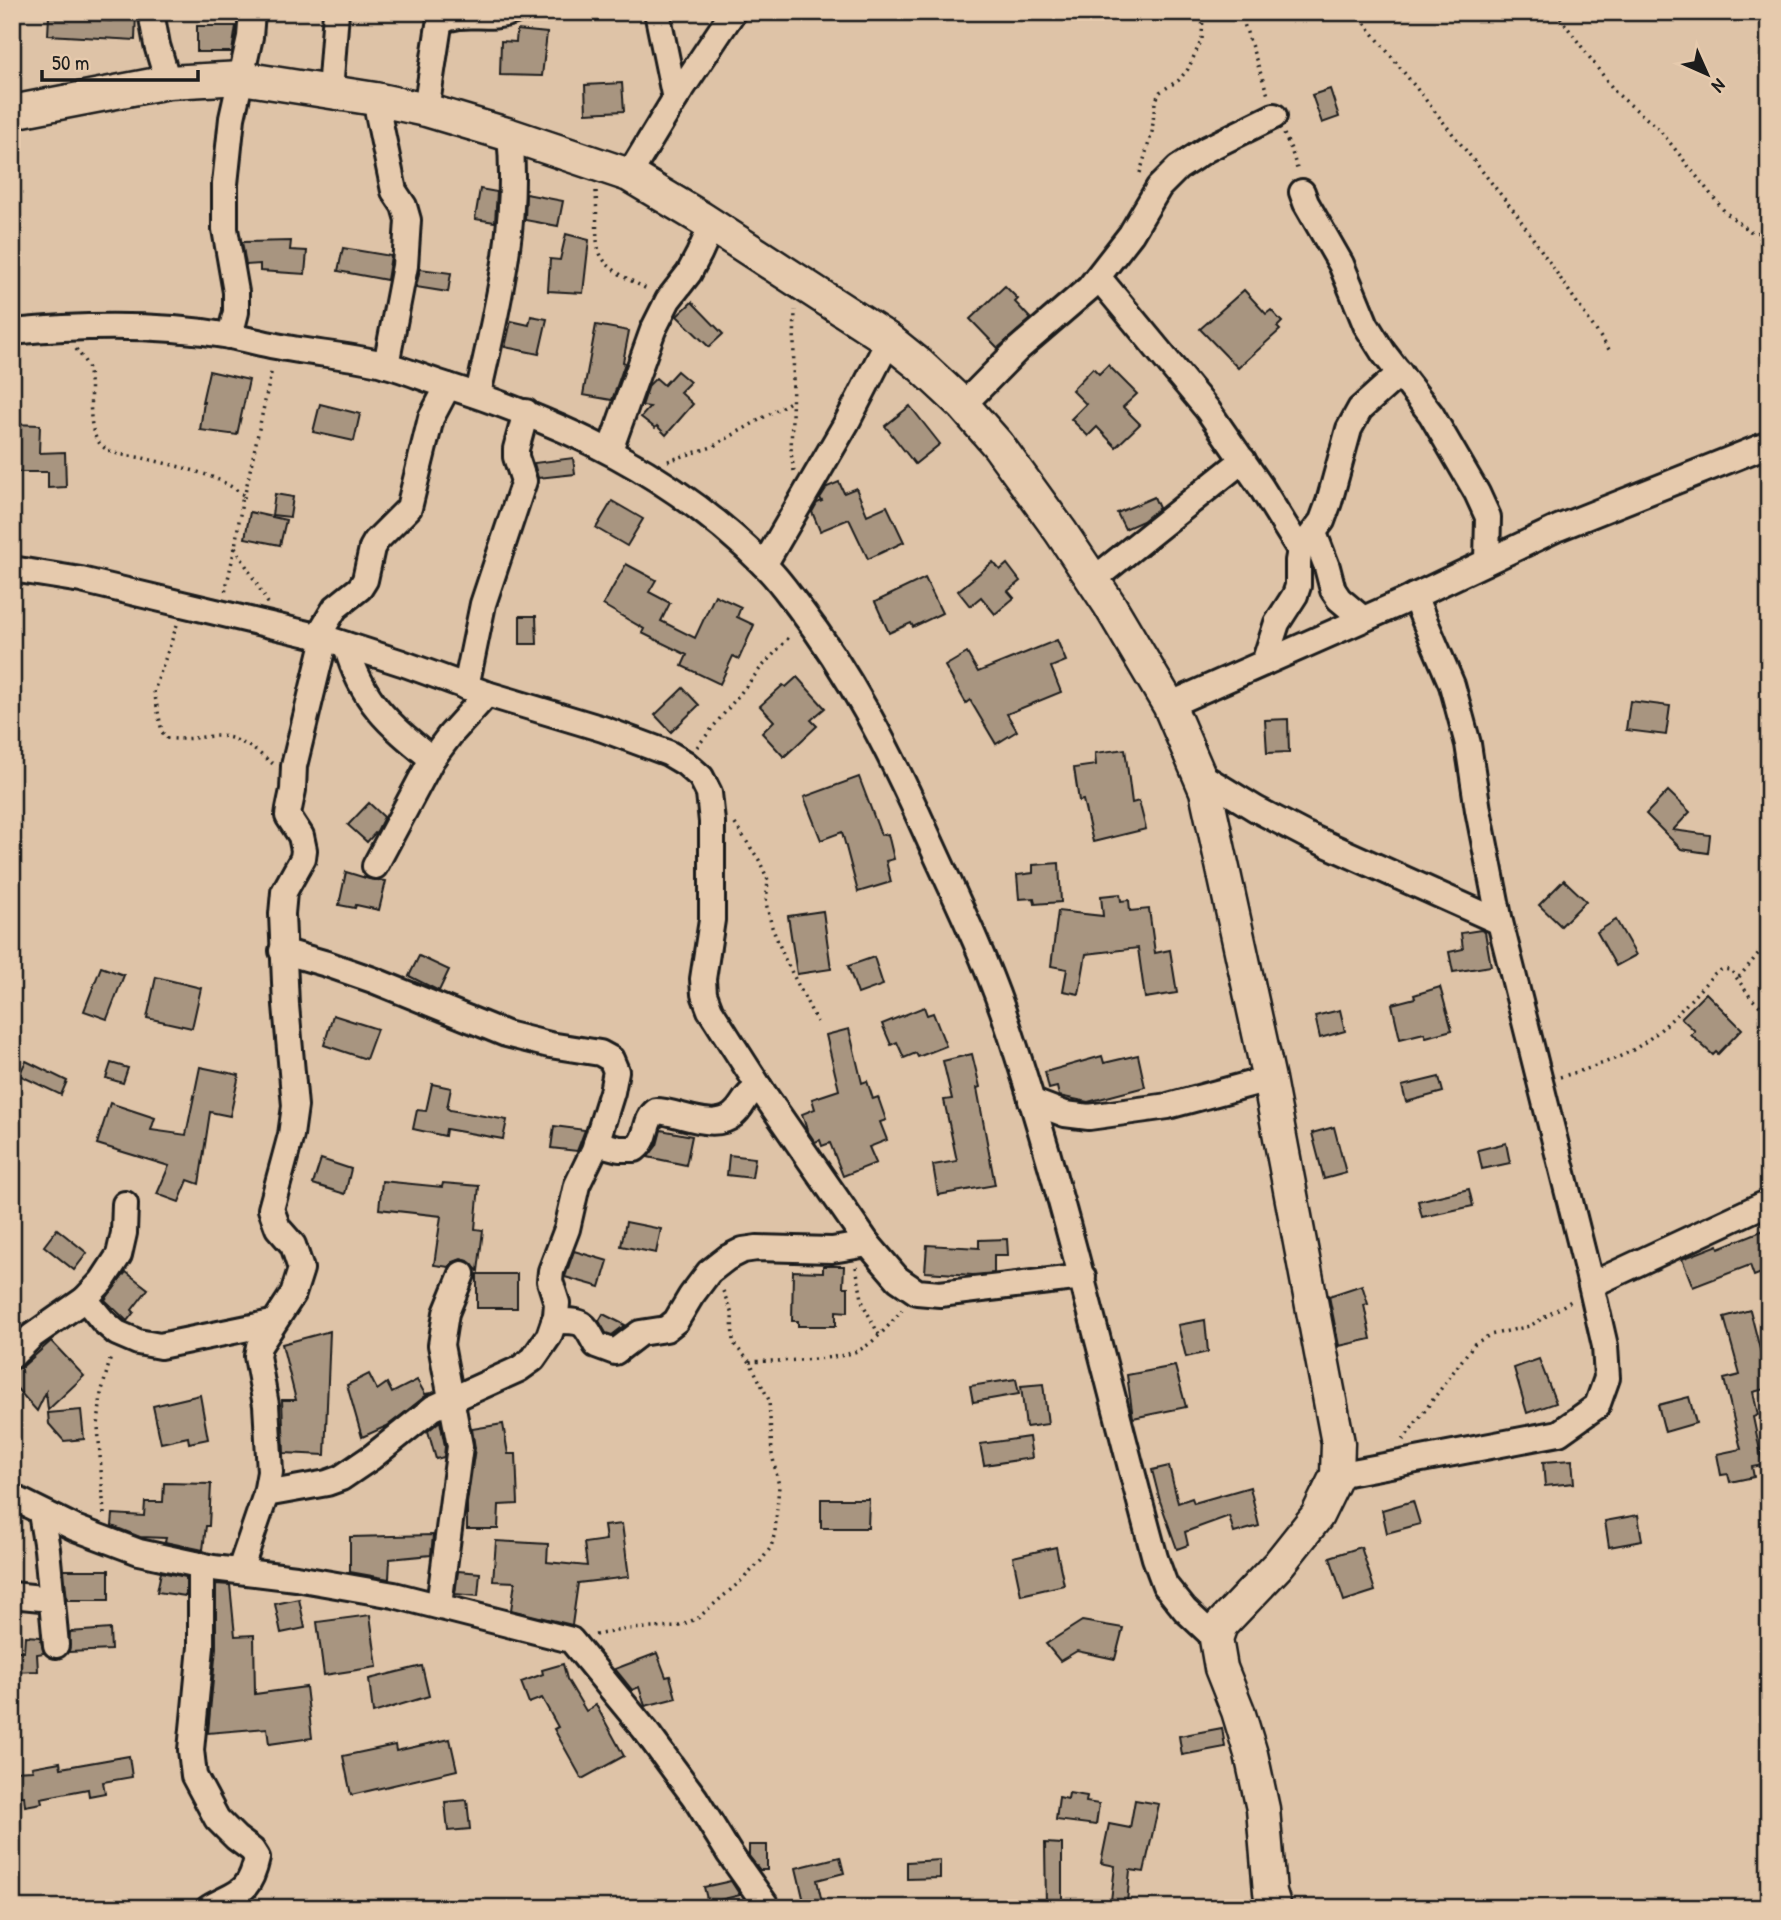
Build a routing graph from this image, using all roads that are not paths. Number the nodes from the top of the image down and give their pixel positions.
1 (151, 12) edge
2 (252, 12) edge
3 (336, 12) edge
4 (512, 12) edge
5 (657, 12) edge
6 (733, 12) edge
7 (440, 17) edge
8 (242, 78) junction
9 (168, 82) junction
10 (330, 92) junction
11 (375, 99) junction
12 (675, 99) junction
13 (426, 110) junction
14 (12, 111) edge
15 (1274, 116) dead end
16 (510, 135) junction
17 (629, 175) junction
18 (1302, 192) dead end
19 (712, 225) junction
20 (1098, 277) junction
21 (12, 332) edge
22 (230, 336) junction
23 (890, 340) junction
24 (386, 365) junction
25 (1401, 373) junction
26 (448, 386) junction
27 (478, 394) junction
28 (963, 405) junction
29 (526, 412) junction
30 (1769, 444) edge
31 (610, 450) junction
32 (1243, 460) junction
33 (1307, 541) junction
34 (1488, 561) junction
35 (764, 565) junction
36 (12, 569) edge
37 (1093, 580) junction
38 (1414, 596) junction
39 (1363, 619) junction
40 (329, 640) junction
41 (1264, 663) junction
42 (476, 691) junction
43 (1169, 705) junction
44 (432, 760) junction
45 (1199, 774) junction
46 (375, 866) dead end
47 (1500, 922) junction
48 (282, 951) junction
49 (1269, 1079) junction
50 (760, 1088) junction
51 (1031, 1101) junction
52 (596, 1143) junction
53 (1769, 1202) edge
54 (125, 1204) dead end
55 (861, 1246) junction
56 (462, 1274) dead end
57 (1083, 1277) junction
58 (1591, 1284) junction
59 (85, 1299) junction
60 (554, 1321) junction
61 (272, 1323) junction
62 (12, 1356) edge
63 (453, 1399) junction
64 (1337, 1475) junction
65 (267, 1494) junction
66 (12, 1497) edge
67 (41, 1513) junction
68 (201, 1565) junction
69 (240, 1570) junction
70 (12, 1595) edge
71 (51, 1599) junction
72 (439, 1605) junction
73 (1216, 1639) junction
74 (56, 1645) dead end
75 (209, 1908) edge
76 (768, 1908) edge
77 (1275, 1908) edge

1 - 9 street
2 - 8 street
3 - 10 street
4 - 7 street
5 - 12 street
6 - 12 street
7 - 13 street
8 - 9 street
8 - 10 street
8 - 22 street
9 - 14 street
10 - 11 street
11 - 13 street
11 - 24 street
12 - 17 street
13 - 16 street
15 - 20 street
16 - 17 street
16 - 27 street
17 - 19 street
18 - 25 street
19 - 23 street
19 - 31 street
20 - 28 street
20 - 32 street
21 - 22 street
22 - 24 street
23 - 28 street
23 - 35 street
24 - 26 street
25 - 33 street
25 - 34 street
26 - 27 street
26 - 40 street
27 - 29 street
28 - 37 street
29 - 31 street
29 - 42 street
30 - 34 street
31 - 35 street
32 - 33 street
32 - 37 street
33 - 39 street
33 - 41 street
34 - 38 street
35 - 51 street
36 - 40 street
37 - 43 street
38 - 39 street
38 - 47 street
39 - 41 street
40 - 42 street
40 - 44 street
40 - 48 street
41 - 43 street
42 - 44 street
42 - 50 street
43 - 45 street
44 - 46 street
45 - 47 street
45 - 49 street
47 - 58 street
48 - 52 street
48 - 61 street
49 - 51 street
49 - 64 street
50 - 52 street
50 - 55 street
51 - 57 street
52 - 60 street
53 - 58 street
54 - 59 street
55 - 57 street
55 - 60 street
56 - 63 street
57 - 73 street
58 - 64 street
59 - 61 street
59 - 62 street
60 - 63 street
61 - 65 street
63 - 65 street
63 - 72 street
64 - 73 street
65 - 69 street
66 - 67 street
67 - 68 street
67 - 71 street
68 - 69 street
68 - 75 street
69 - 72 street
70 - 71 street
71 - 74 street
72 - 76 street
73 - 77 street

